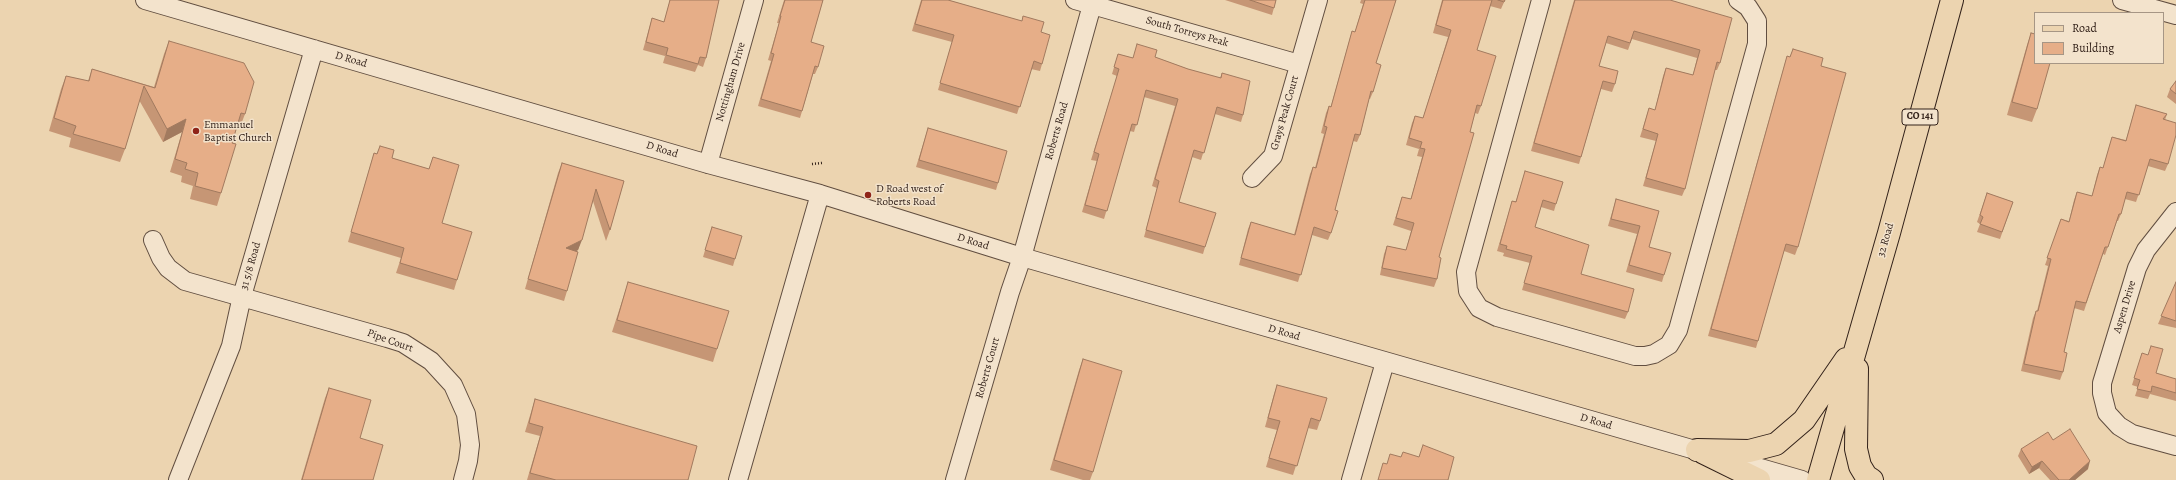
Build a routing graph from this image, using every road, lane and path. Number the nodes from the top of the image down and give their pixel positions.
1 (145, 0) edge
2 (754, 0) edge
3 (1075, 0) edge
4 (1318, 0) edge
5 (1541, 0) edge
6 (1738, 0) edge
7 (1952, 0) edge
8 (2122, 0) edge
9 (1092, 5) junction
10 (2176, 15) edge
11 (314, 49) junction
12 (1299, 64) junction
13 (822, 163) dead end
14 (708, 164) junction
15 (812, 164) dead end
16 (1252, 178) dead end
17 (820, 194) junction
18 (2176, 212) edge
19 (153, 240) dead end
20 (1022, 257) junction
21 (242, 296) junction
22 (1857, 342) junction
23 (1385, 362) junction
24 (2176, 446) edge
25 (1697, 450) junction
26 (178, 480) edge
27 (463, 480) edge
28 (738, 480) edge
29 (955, 480) edge
30 (1351, 480) edge
31 (1759, 480) edge
32 (1802, 480) edge
33 (1818, 480) edge
34 (1872, 480) edge

1 - 11 street, D Road
2 - 14 street, Nottingham Drive
3 - 9 street, South Torreys Peak
4 - 12 street, Grays Peak Court
5 - 6 street
7 - 22 main road, 32 Road / CO 141
8 - 10 street
9 - 12 street, South Torreys Peak
9 - 20 street, Roberts Road
11 - 14 street, D Road
11 - 21 street, 31 5/8 Road
12 - 16 street, Grays Peak Court
13 - 15 path
14 - 17 street, D Road
17 - 20 street, D Road
17 - 28 street
18 - 24 street, Aspen Drive
19 - 21 street, Pipe Court
20 - 23 street, D Road
20 - 29 street, Roberts Court
21 - 26 street, 31 5/8 Road
21 - 27 street, Pipe Court
22 - 25 main road
22 - 33 main road, 32 Road / CO 141
22 - 34 main road
23 - 25 street, D Road
23 - 30 street
25 - 31 main road
25 - 32 street, D Road

